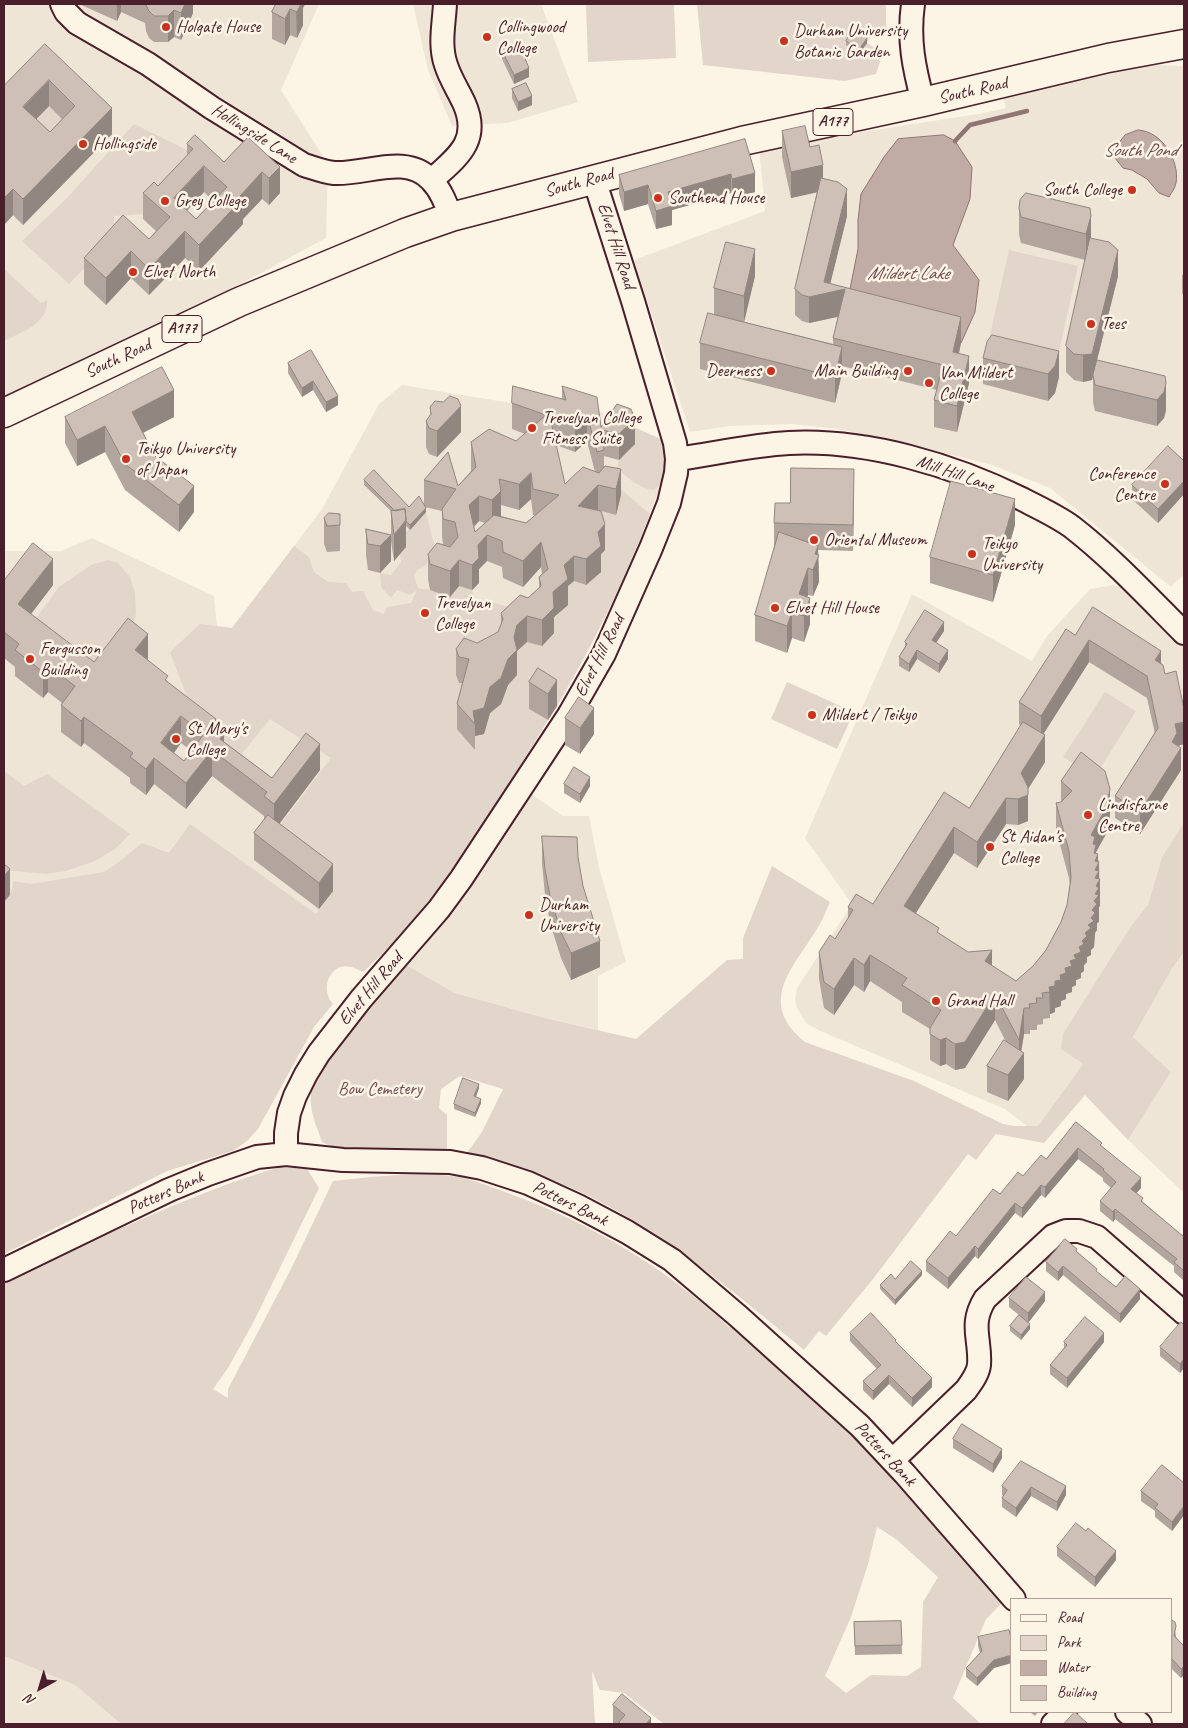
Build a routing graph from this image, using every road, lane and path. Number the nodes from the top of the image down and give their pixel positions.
1 (62, 4) edge
2 (445, 4) edge
3 (913, 4) edge
4 (1184, 44) edge
5 (923, 102) junction
6 (594, 179) junction
7 (432, 180) junction
8 (451, 217) junction
9 (4, 413) edge
10 (677, 459) junction
11 (1184, 634) edge
12 (286, 1154) junction
13 (4, 1270) edge
14 (1184, 1313) edge
15 (893, 1460) junction
16 (1013, 1598) edge
17 (1064, 1713) edge
18 (1128, 1713) edge
19 (1053, 1724) edge
20 (1140, 1724) edge

1 - 7 street, Hollingside Lane
2 - 7 street
3 - 5 street
4 - 5 main road, South Road / A177
5 - 6 main road, South Road / A177
6 - 8 main road, South Road / A177
6 - 10 street, Elvet Hill Road
7 - 8 street, Hollingside Lane
8 - 9 main road, South Road / A177
10 - 11 street, Mill Hill Lane
10 - 12 street, Elvet Hill Road
12 - 13 street, Potters Bank
12 - 15 street, Potters Bank
14 - 15 street
15 - 16 street, Potters Bank
17 - 19 street
18 - 20 street

